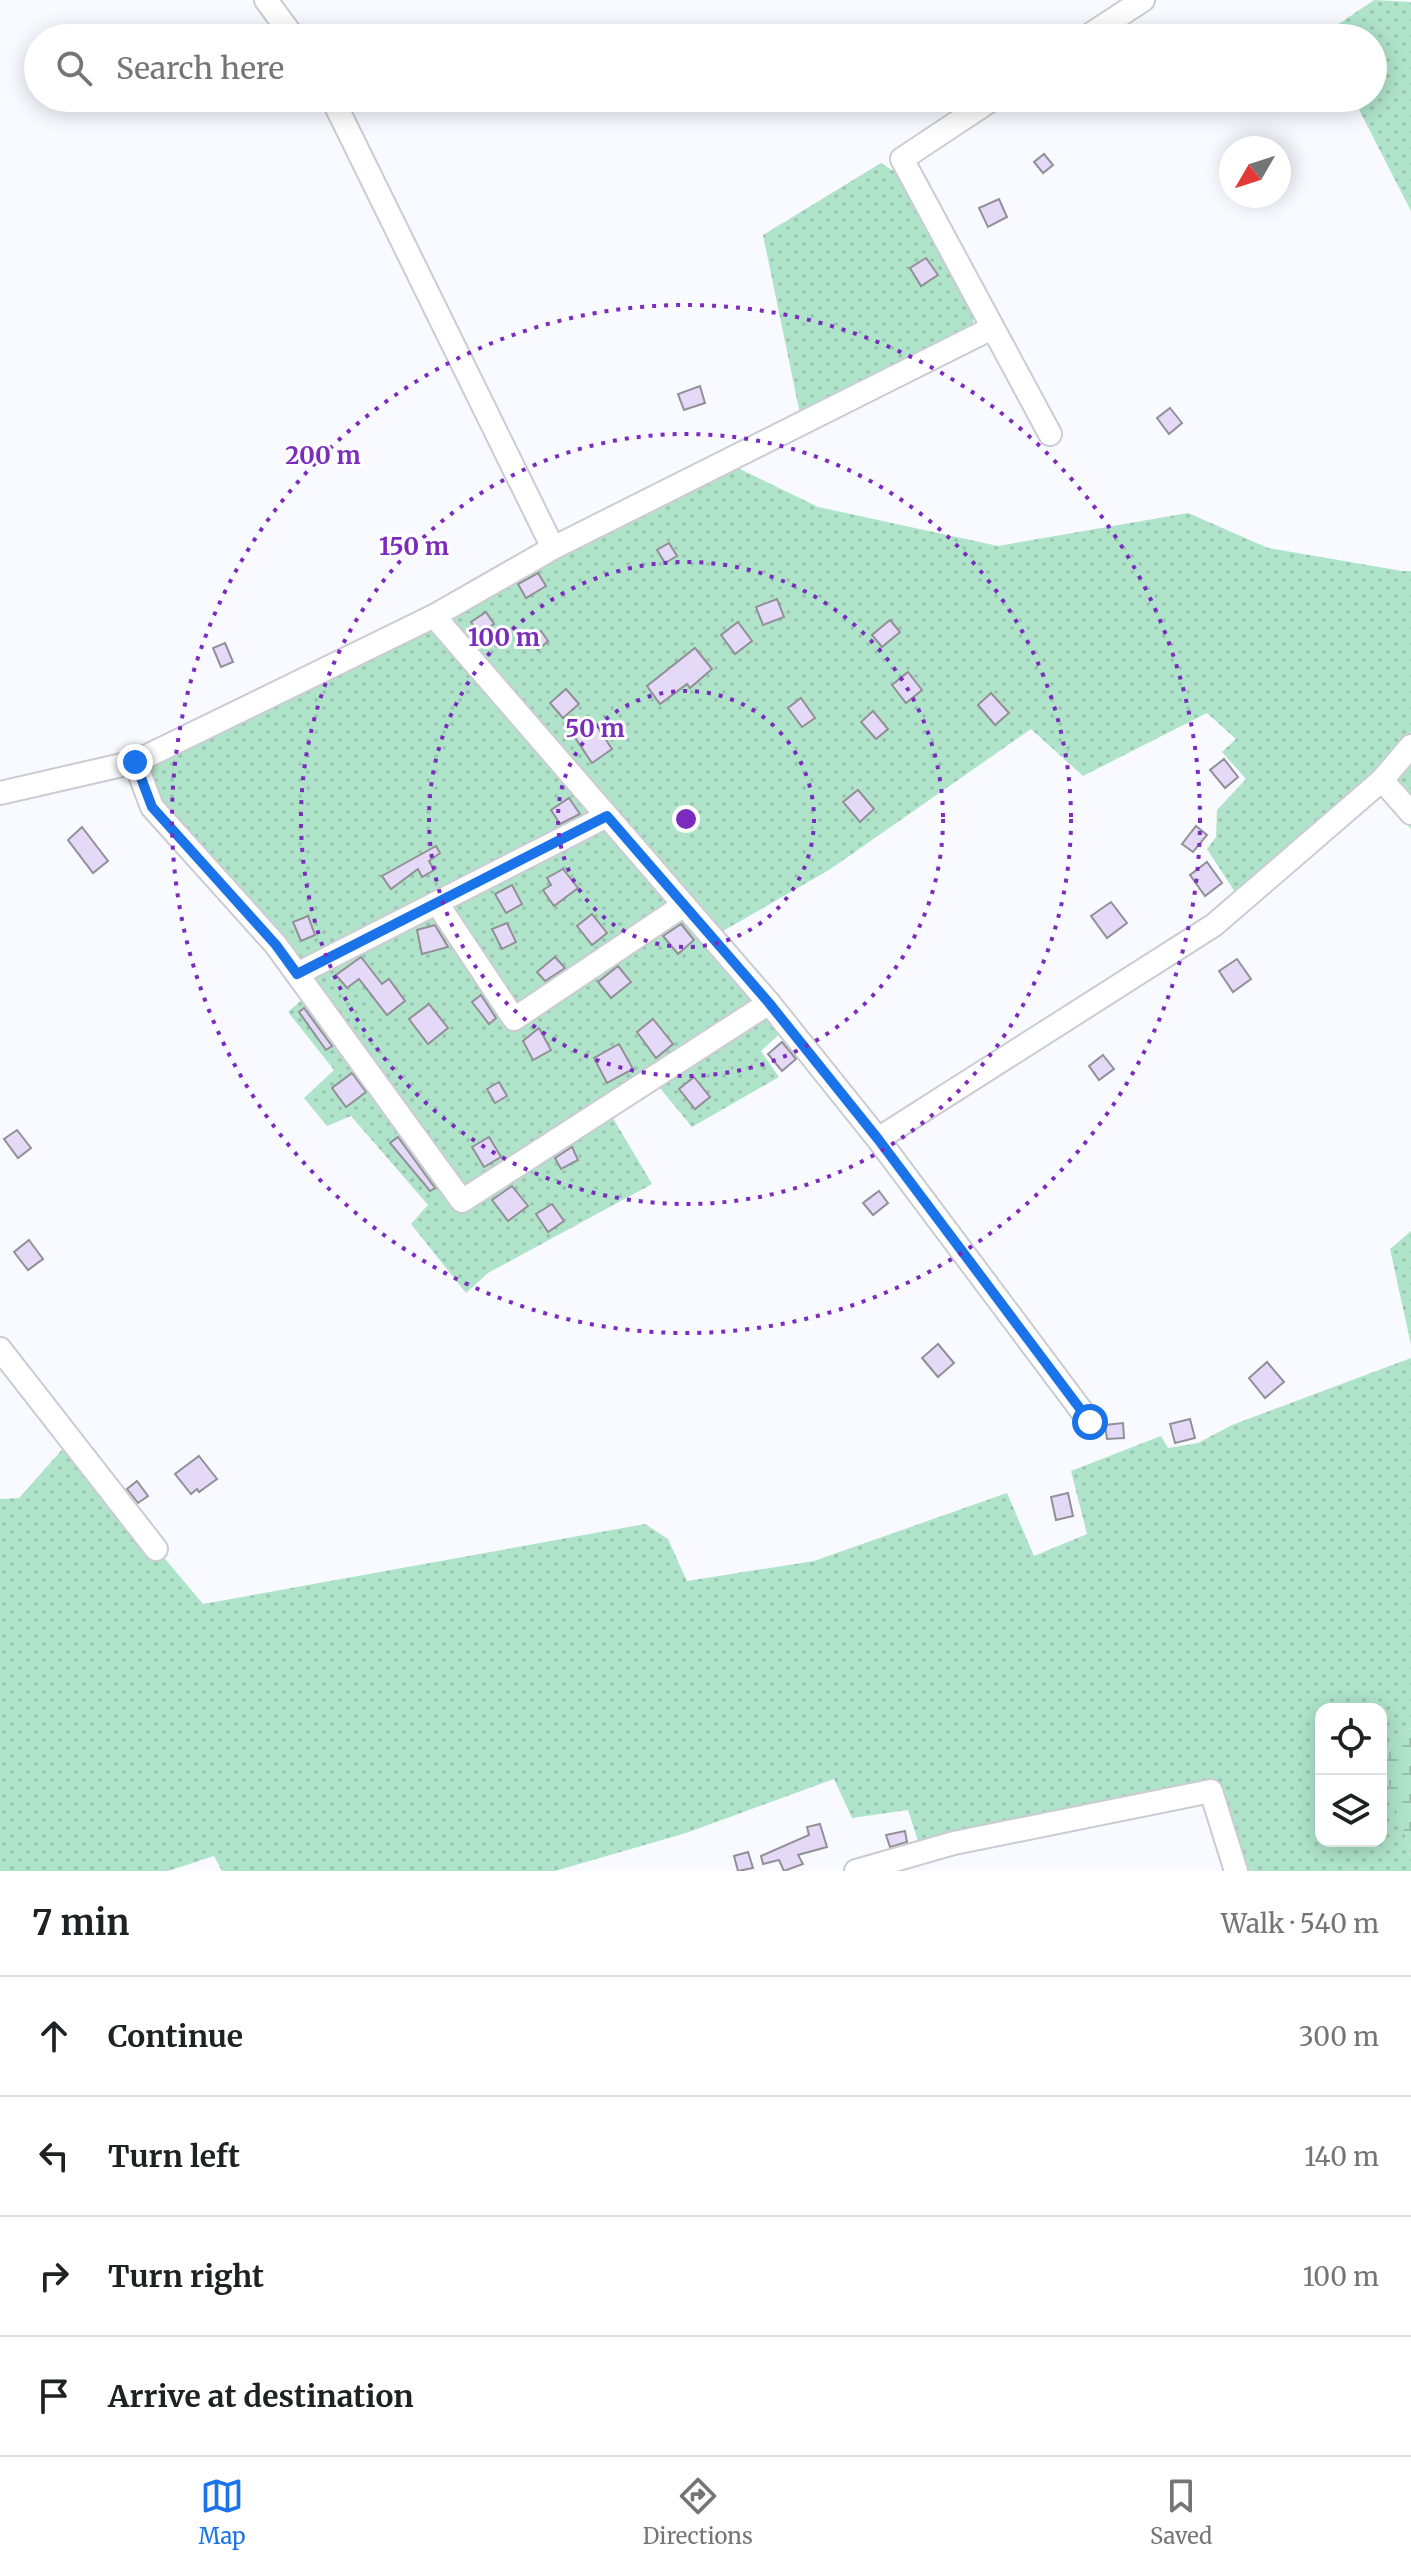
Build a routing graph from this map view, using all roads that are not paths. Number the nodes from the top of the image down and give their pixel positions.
1 (266, 0) edge
2 (1143, 0) edge
3 (284, 24) edge
4 (1106, 24) edge
5 (339, 112) edge
6 (973, 112) edge
7 (992, 328) junction
8 (1050, 434) dead end
9 (553, 548) junction
10 (434, 616) junction
11 (1411, 746) edge
12 (135, 762) junction
13 (1382, 780) junction
14 (0, 793) edge
15 (1411, 813) edge
16 (607, 816) junction
17 (437, 903) junction
18 (684, 905) junction
19 (297, 974) junction
20 (769, 1003) junction
21 (878, 1139) junction
22 (0, 1349) edge
23 (1090, 1422) dead end
24 (156, 1549) dead end
25 (856, 1871) edge
26 (1236, 1871) edge

1 - 3 street
2 - 4 street
5 - 9 street
6 - 7 street
7 - 8 street
7 - 9 street
9 - 10 street
10 - 12 street
10 - 16 street
11 - 13 street
12 - 14 street
12 - 19 street
13 - 15 street
13 - 21 street
16 - 17 street
16 - 18 street
17 - 18 street
17 - 19 street
18 - 20 street
19 - 20 street
20 - 21 street
21 - 23 street
22 - 24 street
25 - 26 street

